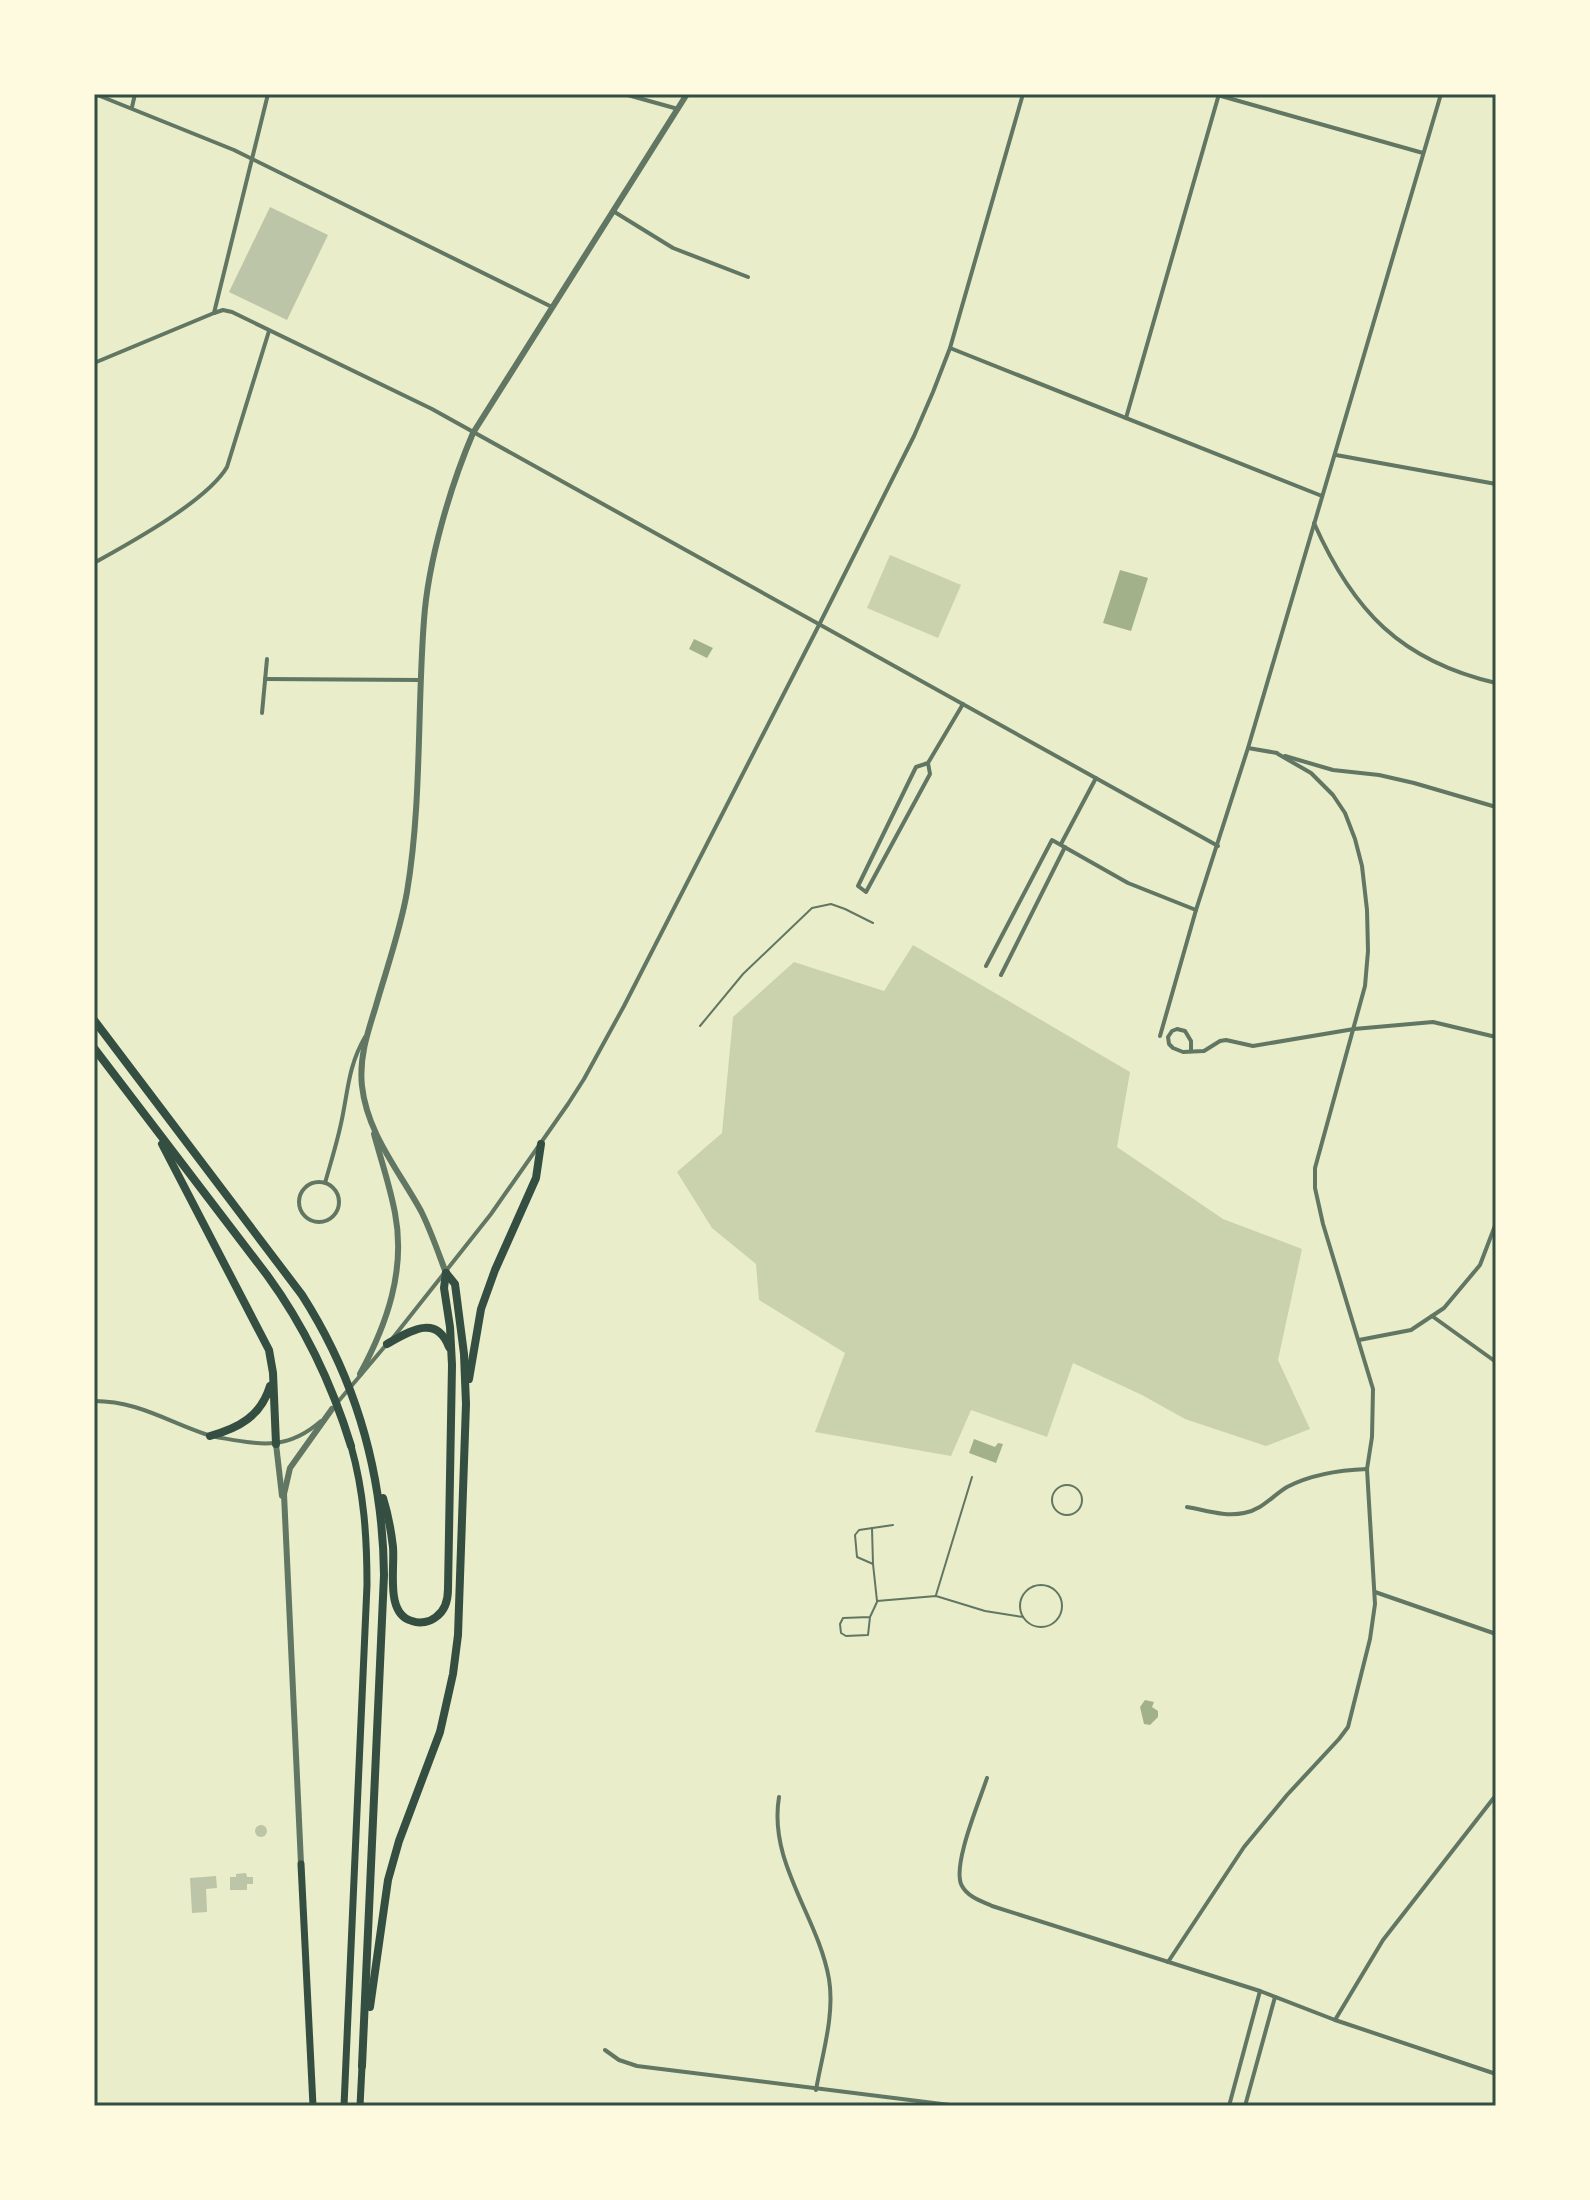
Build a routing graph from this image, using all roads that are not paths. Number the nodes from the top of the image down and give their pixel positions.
1 (95, 94) edge
2 (135, 94) edge
3 (268, 94) edge
4 (624, 94) edge
5 (687, 94) edge
6 (1023, 94) edge
7 (1441, 94) edge
8 (1217, 95) edge
9 (132, 108) junction
10 (678, 109) junction
11 (1424, 154) junction
12 (252, 160) junction
13 (613, 211) junction
14 (748, 277) dead end
15 (552, 307) junction
16 (214, 313) junction
17 (269, 331) junction
18 (950, 348) junction
19 (94, 363) edge
20 (1125, 419) junction
21 (473, 433) junction
22 (1336, 455) junction
23 (1496, 484) edge
24 (1322, 496) junction
25 (1314, 523) junction
26 (94, 563) edge
27 (819, 625) junction
28 (267, 659) dead end
29 (265, 679) junction
30 (422, 680) junction
31 (1496, 683) edge
32 (963, 704) junction
33 (262, 713) dead end
34 (1248, 748) junction
35 (1278, 754) junction
36 (928, 763) junction
37 (1096, 778) junction
38 (1496, 807) edge
39 (1063, 845) junction
40 (1218, 846) junction
41 (1196, 910) junction
42 (873, 923) dead end
43 (986, 966) dead end
44 (1001, 975) dead end
45 (94, 1020) edge
46 (700, 1026) dead end
47 (1354, 1029) junction
48 (368, 1031) junction
49 (1160, 1036) dead end
50 (1496, 1037) edge
51 (94, 1048) edge
52 (1191, 1051) junction
53 (367, 1112) junction
54 (151, 1122) junction
55 (541, 1144) junction
56 (325, 1183) junction
57 (1496, 1223) edge
58 (446, 1273) junction
59 (1432, 1316) junction
60 (1358, 1340) junction
61 (387, 1344) junction
62 (1496, 1362) edge
63 (452, 1365) junction
64 (273, 1373) junction
65 (360, 1374) junction
66 (94, 1401) edge
67 (466, 1404) junction
68 (332, 1409) junction
69 (210, 1436) junction
70 (276, 1444) junction
71 (351, 1446) joint
72 (1367, 1469) junction
73 (376, 1477) junction
74 (972, 1477) dead end
75 (284, 1506) junction
76 (1187, 1507) dead end
77 (1057, 1512) joint
78 (893, 1525) dead end
79 (872, 1527) junction
80 (873, 1564) junction
81 (1375, 1592) junction
82 (936, 1596) junction
83 (877, 1601) junction
84 (870, 1617) junction
85 (1023, 1617) junction
86 (1496, 1634) edge
87 (987, 1778) dead end
88 (1496, 1795) edge
89 (779, 1797) dead end
90 (301, 1864) joint
91 (1168, 1962) junction
92 (1260, 1991) junction
93 (1275, 1997) junction
94 (1335, 2020) junction
95 (605, 2050) dead end
96 (362, 2066) junction
97 (1496, 2074) edge
98 (816, 2090) junction
99 (313, 2106) edge
100 (344, 2106) edge
101 (360, 2106) edge
102 (958, 2106) edge
103 (1229, 2106) edge
104 (1245, 2106) edge

1 - 9 street
2 - 9 street
3 - 12 street
4 - 10 street
5 - 10 street
6 - 18 street
7 - 11 street
8 - 11 street
8 - 20 street
9 - 12 street
10 - 13 street
11 - 22 street
12 - 15 street
12 - 16 street
13 - 14 street
13 - 15 street
15 - 21 street
16 - 17 street
16 - 19 street
17 - 21 street
17 - 26 street
18 - 20 street
18 - 27 street
20 - 24 street
21 - 27 street
21 - 30 street
22 - 23 street
22 - 24 street
24 - 25 street
25 - 31 street
25 - 34 street
27 - 32 street
27 - 55 street
28 - 29 street
29 - 30 street
29 - 33 street
30 - 48 street
32 - 36 street
32 - 37 street
34 - 35 street
34 - 40 street
35 - 38 street
35 - 47 street
36 - 36 street
37 - 39 street
37 - 40 street
39 - 41 street
39 - 43 street
39 - 44 street
40 - 41 street
41 - 49 street
42 - 46 lane
45 - 73 highway
47 - 50 street
47 - 52 street
47 - 60 street
48 - 53 street
48 - 56 street
51 - 54 highway
52 - 52 street
53 - 58 street
53 - 65 street
54 - 64 highway
54 - 71 highway
55 - 58 street
55 - 67 highway
56 - 56 street
57 - 59 street
58 - 61 street
58 - 63 highway
58 - 67 highway
59 - 60 street
59 - 62 street
60 - 72 street
61 - 63 highway
61 - 65 street
63 - 73 highway
64 - 69 highway
64 - 70 highway
65 - 68 street
66 - 69 street
67 - 96 highway
68 - 70 street
68 - 75 street
69 - 70 street
70 - 75 street
71 - 100 highway
72 - 76 street
72 - 81 street
73 - 96 highway
74 - 82 lane
75 - 90 street
77 - 77 lane
78 - 79 lane
79 - 80 lane
79 - 80 lane
80 - 83 lane
81 - 86 street
81 - 91 street
82 - 83 lane
82 - 85 lane
83 - 84 lane
84 - 84 lane
85 - 85 lane
87 - 91 street
88 - 94 street
89 - 98 street
90 - 99 highway
91 - 92 street
92 - 93 street
92 - 103 street
93 - 94 street
93 - 104 street
94 - 97 street
95 - 98 street
96 - 101 highway
98 - 102 street

